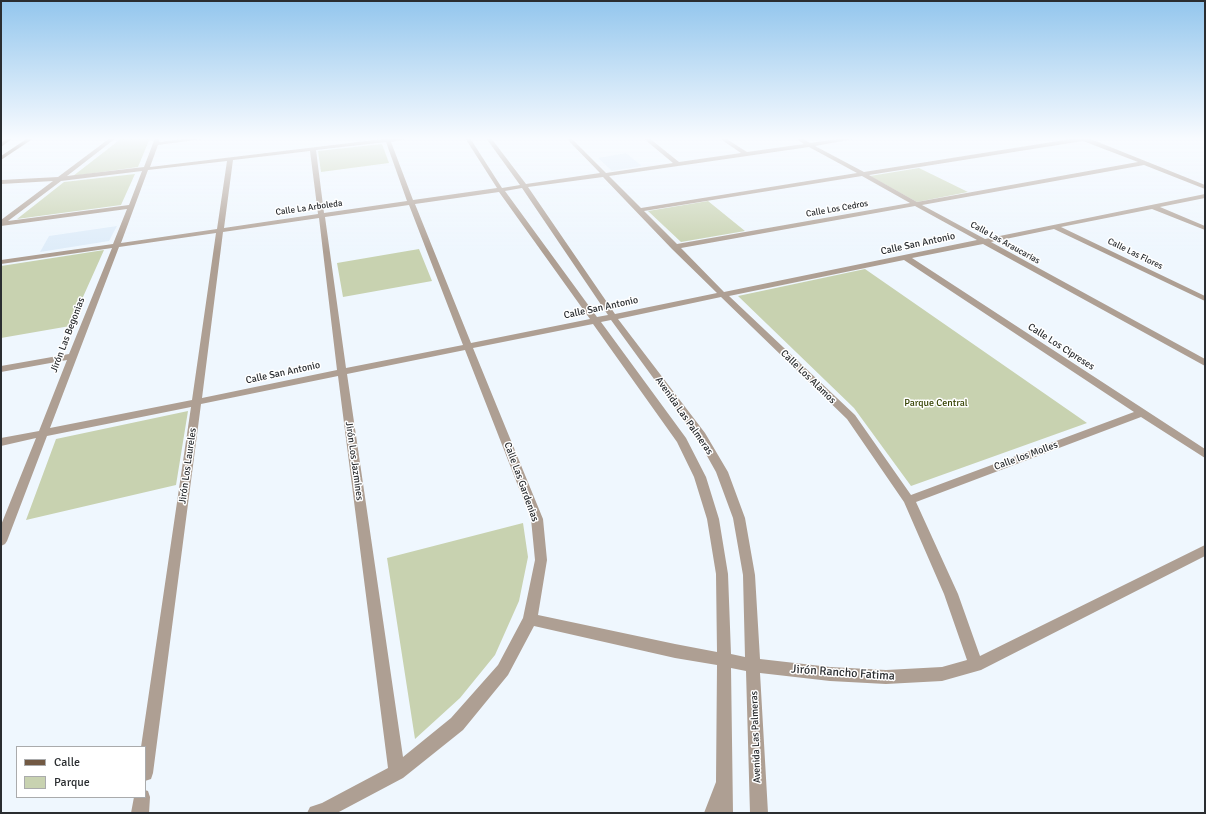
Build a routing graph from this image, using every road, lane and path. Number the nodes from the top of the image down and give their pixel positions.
1 (63, 176) edge
2 (85, 176) edge
3 (143, 176) edge
4 (228, 176) edge
5 (316, 176) edge
6 (400, 176) edge
7 (492, 176) edge
8 (516, 176) edge
9 (597, 176) edge
10 (605, 176) edge
11 (850, 176) edge
12 (866, 176) edge
13 (1072, 176) edge
14 (1177, 176) edge
15 (59, 179) junction
16 (1, 182) edge
17 (524, 186) junction
18 (1205, 187) edge
19 (501, 190) junction
20 (1205, 196) edge
21 (411, 202) junction
22 (916, 204) junction
23 (130, 207) junction
24 (1154, 207) junction
25 (640, 210) junction
26 (321, 215) junction
27 (1, 224) edge
28 (1056, 227) junction
29 (1205, 228) edge
30 (221, 230) junction
31 (984, 241) junction
32 (116, 245) junction
33 (675, 247) junction
34 (905, 258) junction
35 (1, 262) edge
36 (723, 295) junction
37 (1205, 300) edge
38 (613, 317) junction
39 (595, 321) junction
40 (469, 347) junction
41 (72, 356) junction
42 (1205, 364) edge
43 (1, 369) edge
44 (342, 373) junction
45 (197, 402) junction
46 (1142, 413) junction
47 (42, 434) junction
48 (1, 442) edge
49 (1205, 454) edge
50 (909, 500) junction
51 (1, 540) edge
52 (1205, 550) edge
53 (530, 618) junction
54 (724, 661) junction
55 (753, 665) junction
56 (976, 665) junction
57 (146, 767) edge
58 (397, 772) junction
59 (724, 778) junction
60 (142, 798) edge
61 (140, 813) edge
62 (316, 813) edge
63 (713, 813) edge
64 (724, 813) edge
65 (759, 813) edge

1 - 15 street
2 - 15 street
3 - 23 street, Jirón Las Begonias
4 - 30 street, Jirón Los Laureles
5 - 26 street, Jirón Los Jazmines
6 - 21 street, Calle Las Gardenias
7 - 19 street, Avenida Las Palmeras
8 - 17 street, Avenida Las Palmeras
9 - 17 street, Calle La Arboleda
10 - 25 street, Calle Los Alamos
11 - 25 street
12 - 22 street, Calle Las Araucarias
13 - 22 street, Calle Los Cedros
14 - 18 street
15 - 16 street
15 - 27 street
17 - 19 street, Calle La Arboleda
17 - 38 street, Avenida Las Palmeras
19 - 21 street, Calle La Arboleda
19 - 39 street, Avenida Las Palmeras
20 - 24 street, Calle San Antonio
21 - 26 street, Calle La Arboleda
21 - 40 street, Calle Las Gardenias
22 - 31 street, Calle Las Araucarias
22 - 33 street, Calle Los Cedros
23 - 27 street
23 - 32 street, Jirón Las Begonias
24 - 28 street, Calle San Antonio
24 - 29 street
25 - 33 street, Calle Los Alamos
26 - 30 street, Calle La Arboleda
26 - 44 street, Jirón Los Jazmines
28 - 31 street, Calle San Antonio
28 - 37 street, Calle Las Flores
30 - 32 street, Calle La Arboleda
30 - 45 street, Jirón Los Laureles
31 - 34 street, Calle San Antonio
31 - 42 street, Calle Las Araucarias
32 - 35 street, Calle La Arboleda
32 - 41 street, Jirón Las Begonias
33 - 36 street, Calle Los Alamos
34 - 36 street, Calle San Antonio
34 - 46 street, Calle Los Cipreses
36 - 38 street, Calle San Antonio
36 - 50 street, Calle Los Alamos
38 - 39 street, Calle San Antonio
38 - 55 street, Avenida Las Palmeras
39 - 40 street, Calle San Antonio
39 - 54 street, Avenida Las Palmeras
40 - 44 street, Calle San Antonio
40 - 53 street, Calle Las Gardenias
41 - 43 street
41 - 47 street, Jirón Las Begonias
44 - 45 street, Calle San Antonio
44 - 58 street, Jirón Los Jazmines
45 - 47 street, Calle San Antonio
45 - 57 street, Jirón Los Laureles
46 - 49 street, Calle Los Cipreses
46 - 50 street, Calle los Molles
47 - 48 street, Calle San Antonio
47 - 51 street, Jirón Las Begonias
50 - 56 street, Calle Los Alamos
52 - 56 street, Jirón Rancho Fatima
53 - 54 street, Jirón Rancho Fatima
53 - 58 street, Calle Las Gardenias
54 - 55 street, Jirón Rancho Fatima
54 - 59 street, Avenida Las Palmeras
55 - 56 street, Jirón Rancho Fatima
55 - 65 street, Avenida Las Palmeras
58 - 62 street, Calle Las Gardenias
59 - 63 street
59 - 64 street, Avenida Las Palmeras
60 - 61 street

